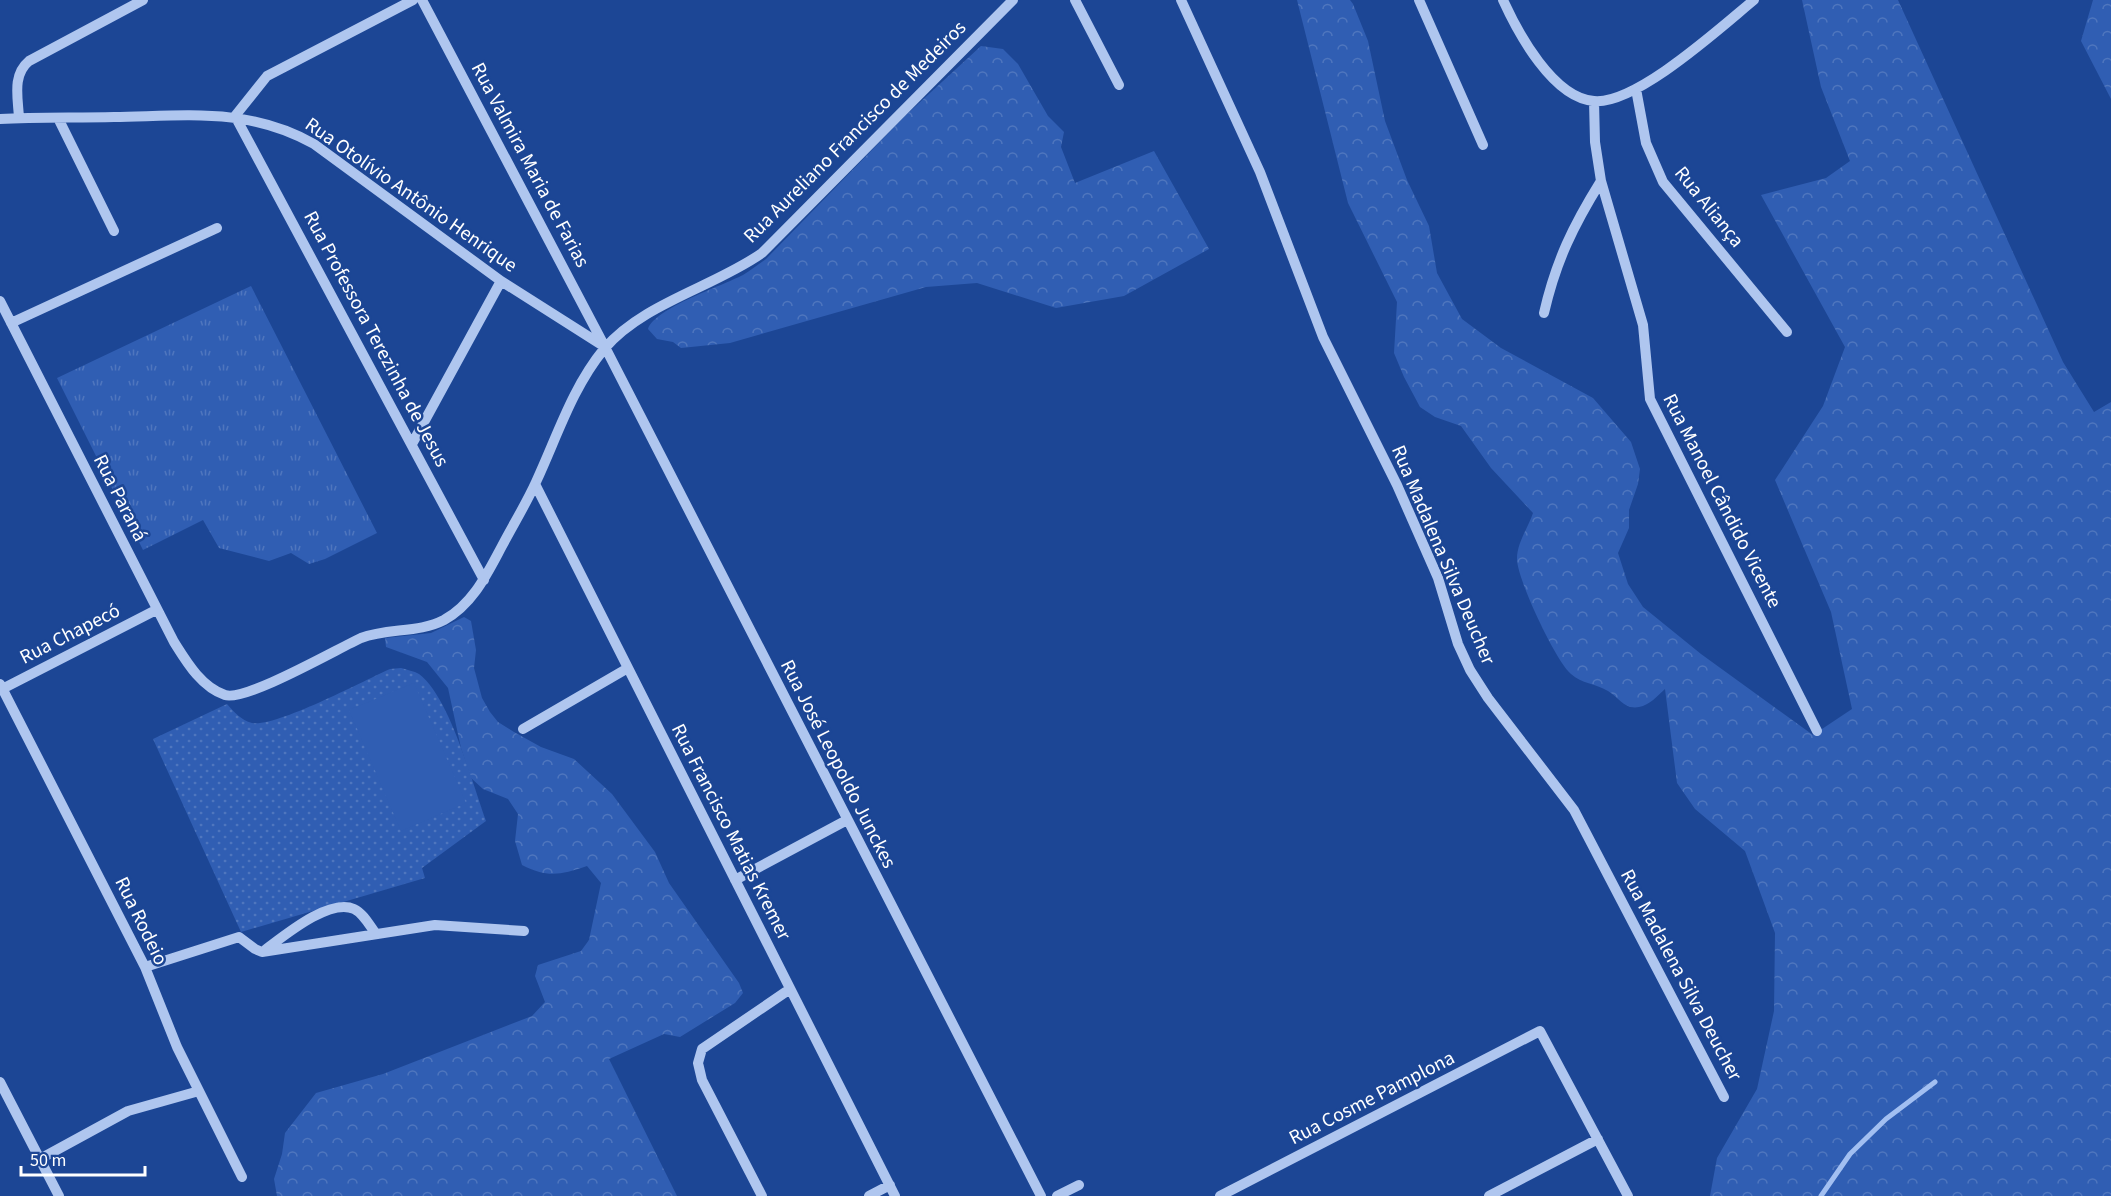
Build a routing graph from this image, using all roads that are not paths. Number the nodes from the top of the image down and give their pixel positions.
1 (143, 0) edge
2 (413, 0) edge
3 (422, 0) edge
4 (1013, 0) edge
5 (1075, 0) edge
6 (1419, 0) edge
7 (1503, 0) edge
8 (1754, 0) edge
9 (1185, 1) edge
10 (1119, 85) dead end
11 (1636, 89) junction
12 (1594, 101) junction
13 (236, 116) junction
14 (19, 118) junction
15 (58, 118) junction
16 (0, 119) edge
17 (1483, 145) dead end
18 (1601, 181) junction
19 (217, 228) dead end
20 (114, 231) dead end
21 (501, 281) junction
22 (0, 301) edge
23 (1544, 313) dead end
24 (11, 323) junction
25 (1787, 332) dead end
26 (606, 347) junction
27 (412, 444) junction
28 (535, 484) junction
29 (484, 580) junction
30 (156, 610) junction
31 (628, 668) junction
32 (1, 687) edge
33 (226, 695) joint
34 (523, 729) dead end
35 (1817, 731) dead end
36 (847, 820) junction
37 (735, 880) junction
38 (524, 931) dead end
39 (376, 934) junction
40 (262, 951) junction
41 (145, 967) junction
42 (790, 989) junction
43 (0, 1082) edge
44 (199, 1091) junction
45 (1724, 1097) dead end
46 (1598, 1139) junction
47 (40, 1159) junction
48 (242, 1177) dead end
49 (890, 1185) junction
50 (1079, 1185) dead end
51 (58, 1196) edge
52 (762, 1196) edge
53 (869, 1196) edge
54 (895, 1196) edge
55 (1041, 1196) edge
56 (1057, 1196) edge
57 (1220, 1196) edge
58 (1489, 1196) edge
59 (1628, 1196) edge

1 - 14 street
2 - 13 street
3 - 26 street, Rua Valmira Maria de Farias
4 - 26 street, Rua Aureliano Francisco de Medeiros
5 - 10 street
6 - 17 street
7 - 12 street
8 - 11 street
9 - 45 street, Rua Madalena Silva Deucher
11 - 12 street
11 - 25 street, Rua Aliança
12 - 18 street, Rua Manoel Cândido Vicente
13 - 15 street, Rua Otolívio Antônio Henrique
13 - 21 street, Rua Otolívio Antônio Henrique
13 - 27 street, Rua Professora Terezinha de Jesus
14 - 15 street, Rua Otolívio Antônio Henrique
14 - 16 street, Rua Otolívio Antônio Henrique
15 - 20 street
18 - 23 street
18 - 35 street, Rua Manoel Cândido Vicente
19 - 24 street
21 - 26 street, Rua Otolívio Antônio Henrique
21 - 27 street
22 - 24 street, Rua Paraná
24 - 30 street, Rua Paraná
26 - 28 street, Rua Aureliano Francisco de Medeiros
26 - 36 street, Rua José Leopoldo Junckes
27 - 29 street, Rua Professora Terezinha de Jesus
28 - 29 street, Rua Aureliano Francisco de Medeiros
28 - 31 street, Rua Francisco Matias Kremer
29 - 33 street, Rua Aureliano Francisco de Medeiros
30 - 32 street, Rua Chapecó
30 - 33 street, Rua Paraná
31 - 34 street
31 - 37 street, Rua Francisco Matias Kremer
32 - 41 street, Rua Rodeio
36 - 37 street
36 - 55 street, Rua José Leopoldo Junckes
37 - 42 street, Rua Francisco Matias Kremer
38 - 39 street
39 - 40 street
39 - 40 street
40 - 41 street
41 - 44 street, Rua Rodeio
42 - 49 street, Rua Francisco Matias Kremer
42 - 52 street
43 - 47 street
44 - 47 street
44 - 48 street, Rua Rodeio
46 - 57 street, Rua Cosme Pamplona
46 - 58 street
46 - 59 street
47 - 51 street
49 - 53 street
49 - 54 street, Rua Francisco Matias Kremer
50 - 56 street

